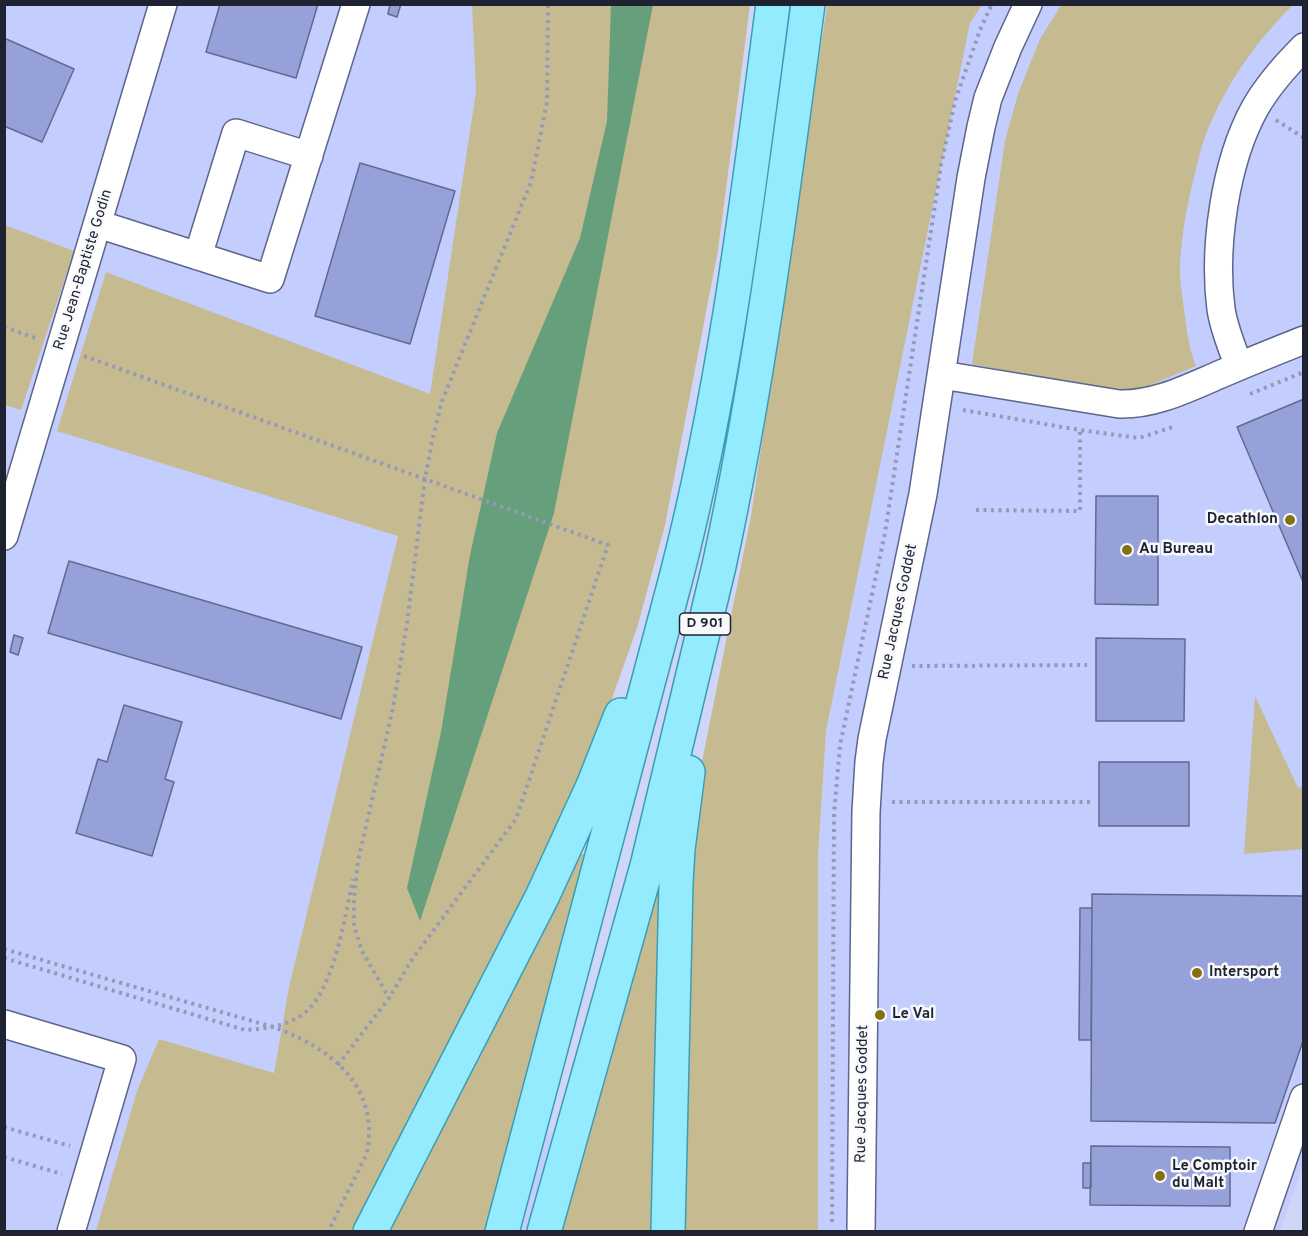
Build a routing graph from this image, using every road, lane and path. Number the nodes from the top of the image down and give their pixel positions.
1 (163, 4) edge
2 (356, 4) edge
3 (548, 4) edge
4 (773, 4) edge
5 (808, 4) edge
6 (1028, 4) edge
7 (1304, 47) edge
8 (309, 156) junction
9 (98, 224) junction
10 (198, 256) junction
11 (4, 327) edge
12 (1304, 340) edge
13 (61, 347) junction
14 (1239, 366) junction
15 (942, 375) junction
16 (969, 378) junction
17 (1173, 427) dead end
18 (1080, 430) junction
19 (425, 478) junction
20 (976, 510) dead end
21 (4, 536) edge
22 (719, 566) junction
23 (677, 574) junction
24 (1087, 665) dead end
25 (912, 666) dead end
26 (888, 802) dead end
27 (1092, 802) dead end
28 (358, 861) junction
29 (4, 949) edge
30 (4, 958) edge
31 (389, 998) junction
32 (4, 1024) edge
33 (273, 1027) junction
34 (338, 1065) junction
35 (1304, 1098) edge
36 (4, 1127) edge
37 (94, 1154) junction
38 (4, 1157) edge
39 (86, 1182) junction
40 (71, 1232) edge
41 (328, 1232) edge
42 (370, 1232) edge
43 (502, 1232) edge
44 (544, 1232) edge
45 (668, 1232) edge
46 (861, 1232) edge
47 (1258, 1232) edge

1 - 9 street, Rue Jean-Baptiste Godin
2 - 8 street
3 - 19 path
4 - 23 main road, D 901
5 - 22 main road, D 901
6 - 15 street, Rue Jacques Goddet
7 - 14 street
8 - 10 street
8 - 10 street
9 - 10 street
9 - 13 street, Rue Jean-Baptiste Godin
11 - 13 path
12 - 14 street
13 - 19 path
13 - 21 street, Rue Jean-Baptiste Godin
14 - 16 street
15 - 16 street
15 - 46 street, Rue Jacques Goddet
16 - 18 path
17 - 18 path
18 - 20 path
19 - 28 path
19 - 31 path
22 - 44 main road, D 901
22 - 45 main road
23 - 42 main road
23 - 43 main road, D 901
24 - 25 path
26 - 27 path
28 - 31 path
28 - 33 path
29 - 33 path
30 - 33 path
31 - 34 path
32 - 37 street
33 - 34 path
34 - 41 path
35 - 47 street
36 - 37 path
37 - 39 street
38 - 39 path
39 - 40 street

